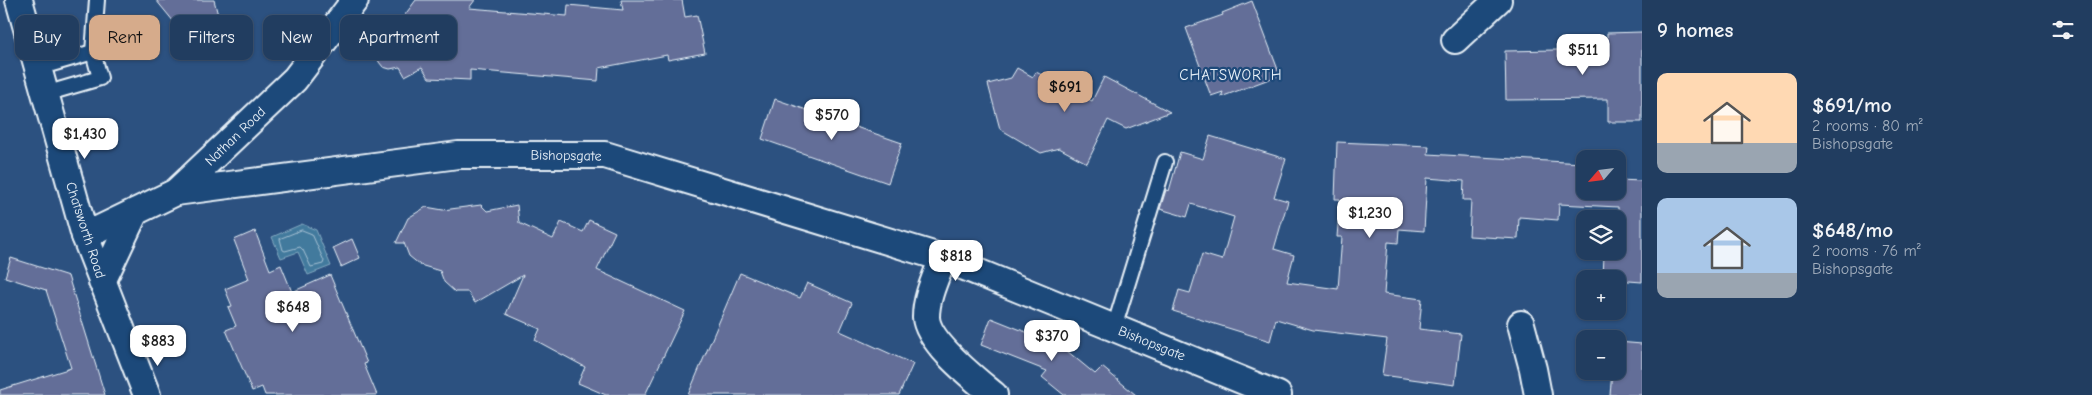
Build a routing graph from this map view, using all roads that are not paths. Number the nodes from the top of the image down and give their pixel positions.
1 (97, 0) edge
2 (355, 0) edge
3 (1498, 0) edge
4 (19, 1) edge
5 (96, 15) edge
6 (1455, 40) dead end
7 (89, 53) edge
8 (95, 60) edge
9 (38, 68) junction
10 (45, 94) junction
11 (1165, 162) dead end
12 (176, 192) junction
13 (135, 212) junction
14 (84, 236) junction
15 (943, 258) junction
16 (102, 282) junction
17 (1521, 324) dead end
18 (1114, 328) junction
19 (147, 395) edge
20 (994, 395) edge
21 (1278, 395) edge
22 (1538, 395) edge

1 - 5 lane
2 - 12 street, Nathan Road
3 - 6 street
4 - 9 street, Chatsworth Road
7 - 9 lane
8 - 10 lane
9 - 10 street, Chatsworth Road
10 - 14 street, Chatsworth Road
11 - 18 lane
12 - 13 street, Nathan Road
12 - 15 street, Bishopsgate
13 - 14 street, Nathan Road
13 - 16 street
14 - 16 street, Chatsworth Road
15 - 18 street, Bishopsgate
15 - 20 street
16 - 19 street, Chatsworth Road
17 - 22 street
18 - 21 street, Bishopsgate

